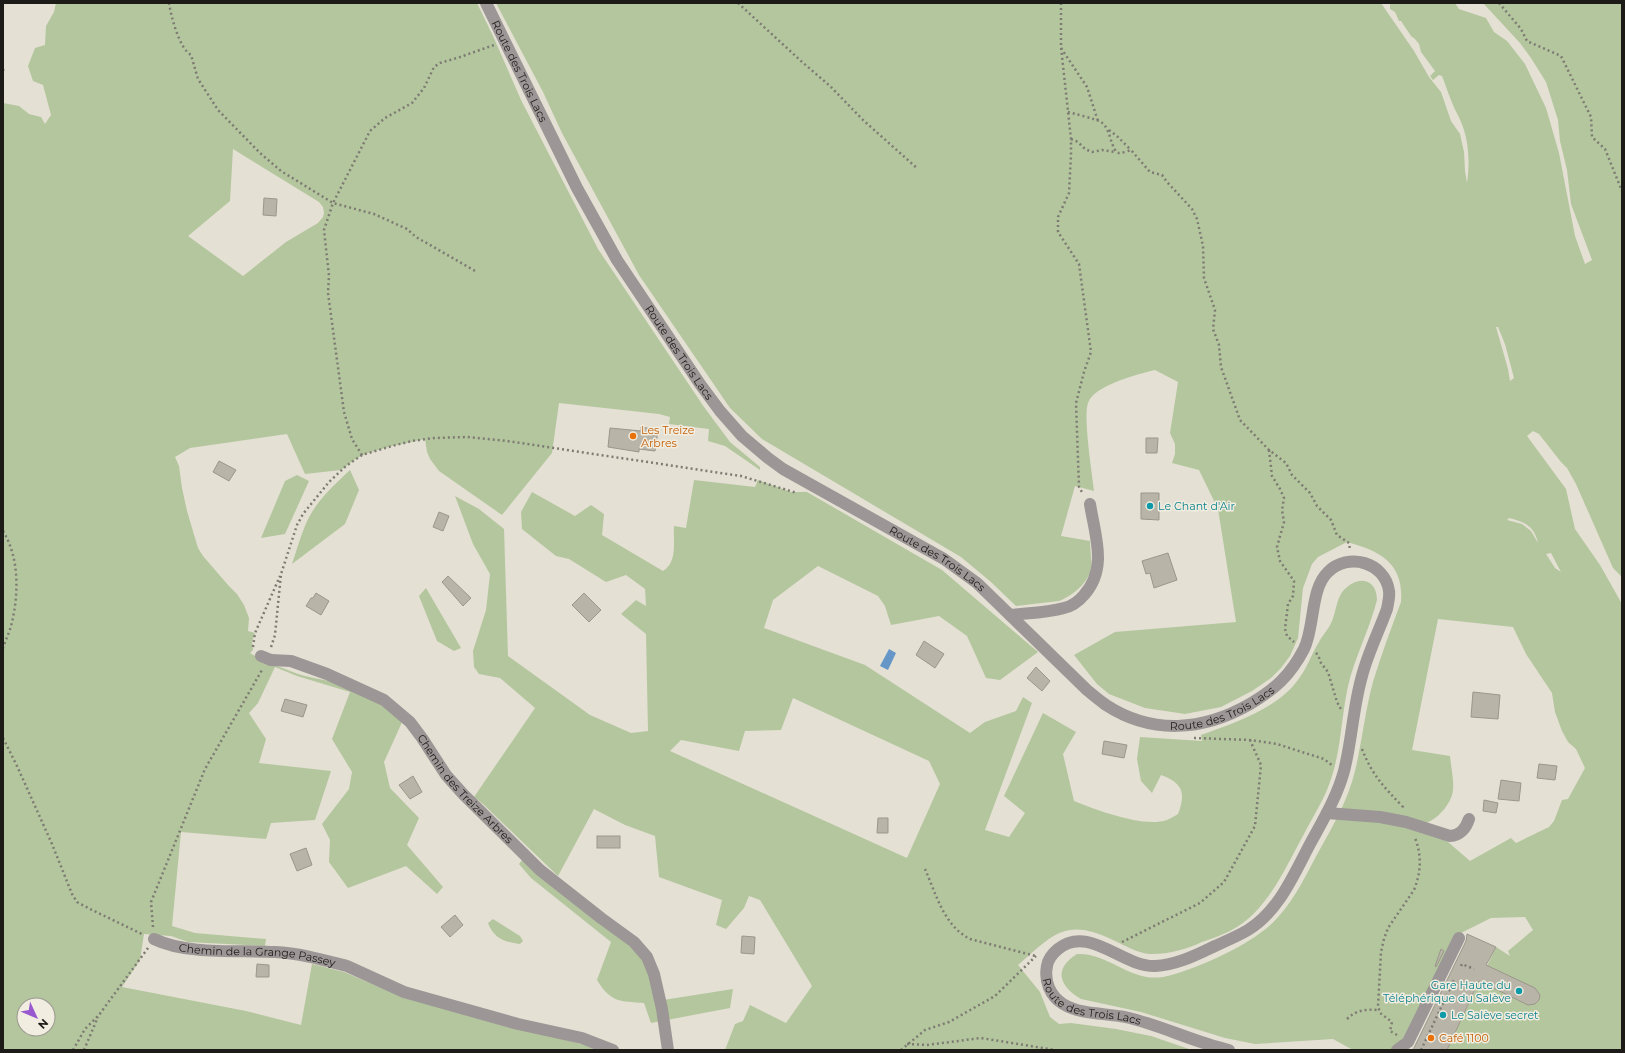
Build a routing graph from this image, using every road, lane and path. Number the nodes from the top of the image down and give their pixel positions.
1 (169, 3) edge
2 (486, 3) edge
3 (738, 3) edge
4 (1061, 3) edge
5 (1499, 3) edge
6 (506, 41) junction
7 (1061, 47) junction
8 (1068, 112) junction
9 (1098, 121) junction
10 (1108, 130) junction
11 (1071, 139) junction
12 (1132, 150) junction
13 (1116, 152) junction
14 (918, 169) dead end
15 (1622, 191) edge
16 (334, 203) junction
17 (477, 272) dead end
18 (1269, 450) junction
19 (362, 455) junction
20 (817, 488) junction
21 (1090, 504) joint
22 (3, 531) edge
23 (1350, 561) junction
24 (281, 574) junction
25 (1010, 615) junction
26 (1305, 647) junction
27 (3, 648) edge
28 (266, 659) junction
29 (1352, 730) junction
30 (3, 738) edge
31 (1194, 738) dead end
32 (1250, 740) junction
33 (1343, 773) junction
34 (1327, 813) junction
35 (1469, 819) dead end
36 (1406, 822) junction
37 (925, 869) dead end
38 (1459, 938) dead end
39 (154, 939) junction
40 (1106, 950) junction
41 (1474, 969) dead end
42 (1458, 971) dead end
43 (1455, 978) dead end
44 (1378, 1010) junction
45 (99, 1015) junction
46 (1347, 1019) dead end
47 (1408, 1042) junction
48 (907, 1044) junction
49 (73, 1050) edge
50 (84, 1050) edge
51 (613, 1050) edge
52 (668, 1050) edge
53 (901, 1050) edge
54 (1055, 1050) edge
55 (1229, 1050) edge
56 (1397, 1050) edge
57 (1421, 1050) edge

1 - 16 path
2 - 6 street, Route des Trois Lacs
3 - 14 path
4 - 7 path
5 - 15 path
6 - 16 path
6 - 20 street, Route des Trois Lacs
7 - 8 path
7 - 9 path
8 - 9 path
8 - 11 path
9 - 10 path
10 - 12 path
10 - 13 path
11 - 13 path
11 - 21 path
12 - 13 path
12 - 18 path
16 - 17 path
16 - 19 path
18 - 23 path
18 - 26 path
19 - 20 path
19 - 24 path
20 - 25 street, Route des Trois Lacs
21 - 25 street
22 - 27 path
23 - 26 street, Route des Trois Lacs
23 - 29 street, Route des Trois Lacs
24 - 28 path
24 - 28 path
25 - 26 street, Route des Trois Lacs
26 - 29 path
28 - 39 path
28 - 52 street, Chemin des Treize Arbres
29 - 33 street, Route des Trois Lacs
29 - 36 path
30 - 39 path
31 - 32 path
32 - 33 path
32 - 40 path
33 - 34 street, Route des Trois Lacs
34 - 36 street
34 - 40 street, Route des Trois Lacs
35 - 36 street
36 - 44 path
37 - 48 path
38 - 47 street
39 - 45 path
39 - 51 street, Chemin de la Grange Passey
40 - 55 street, Route des Trois Lacs
41 - 42 path
43 - 57 path
44 - 46 path
44 - 47 path
45 - 49 path
45 - 50 path
47 - 56 street
48 - 53 path
48 - 54 path

